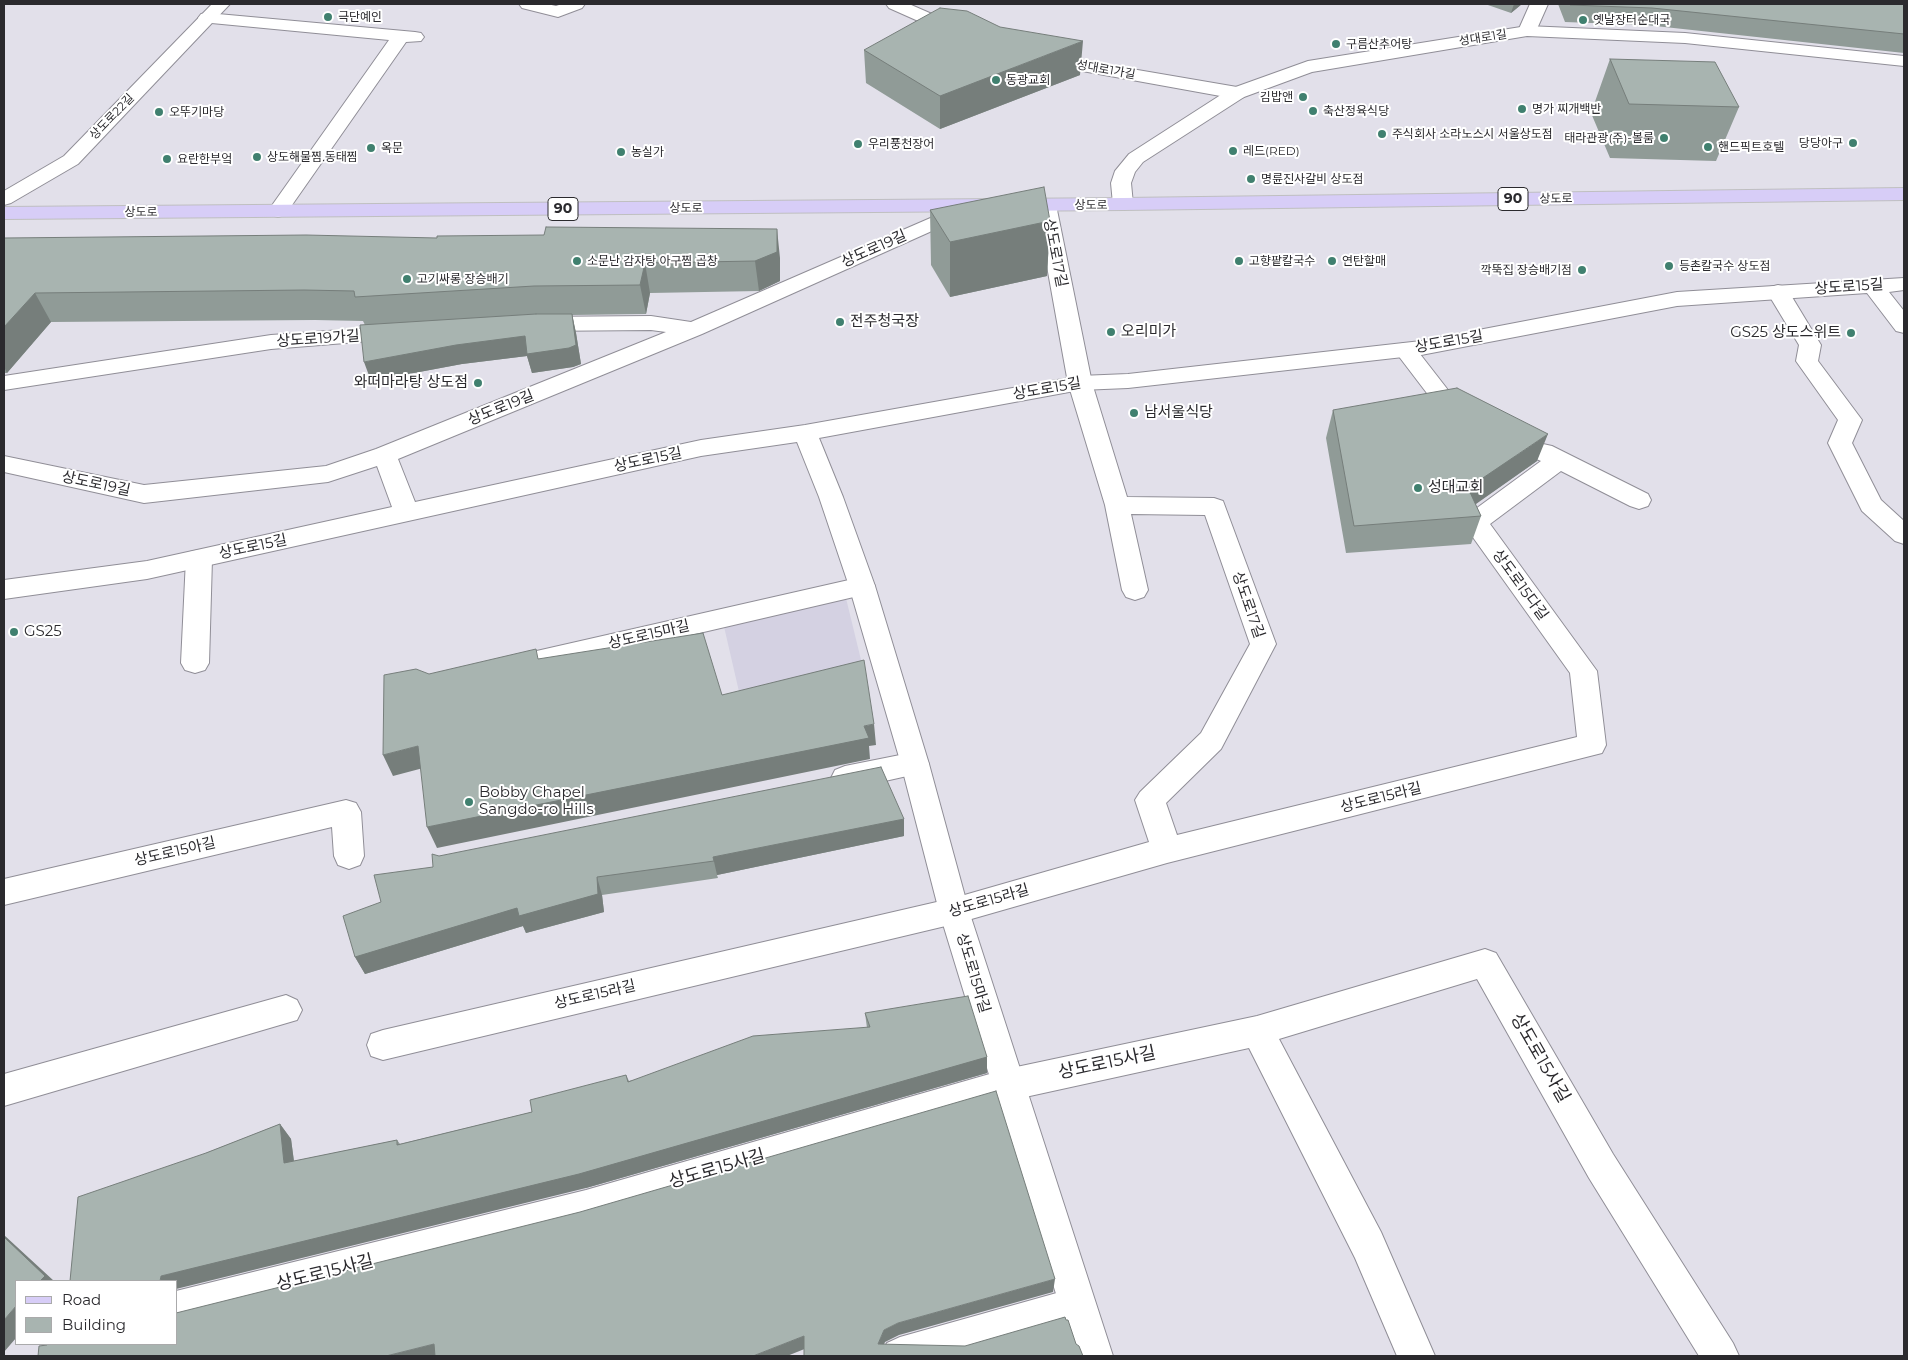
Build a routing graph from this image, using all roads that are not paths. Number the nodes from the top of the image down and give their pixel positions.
1 (221, 4) edge
2 (528, 4) edge
3 (576, 4) edge
4 (895, 4) edge
5 (1539, 4) edge
6 (207, 18) junction
7 (1527, 31) junction
8 (971, 38) edge
9 (1024, 56) edge
10 (1904, 61) edge
11 (1237, 92) junction
12 (1904, 194) edge
13 (4, 199) edge
14 (1123, 204) junction
15 (974, 205) junction
16 (1046, 205) junction
17 (278, 211) junction
18 (4, 213) edge
19 (1904, 284) edge
20 (1872, 286) junction
21 (1778, 292) junction
22 (512, 326) edge
23 (1904, 326) edge
24 (694, 329) junction
25 (416, 332) edge
26 (1405, 350) junction
27 (4, 383) edge
28 (1080, 383) junction
29 (1490, 426) edge
30 (805, 434) junction
31 (1524, 443) edge
32 (385, 455) junction
33 (1559, 460) junction
34 (4, 464) edge
35 (1639, 500) dead end
36 (1117, 505) junction
37 (407, 513) junction
38 (1904, 535) edge
39 (199, 559) junction
40 (862, 586) junction
41 (4, 590) edge
42 (1135, 590) dead end
43 (195, 663) dead end
44 (494, 670) edge
45 (1592, 745) joint
46 (915, 764) junction
47 (818, 784) edge
48 (1167, 850) junction
49 (349, 856) dead end
50 (4, 892) edge
51 (954, 911) junction
52 (286, 1010) dead end
53 (1257, 1031) junction
54 (383, 1045) dead end
55 (1007, 1085) junction
56 (4, 1090) edge
57 (1078, 1305) junction
58 (178, 1309) edge
59 (900, 1356) edge
60 (1094, 1356) edge
61 (1416, 1356) edge
62 (1720, 1356) edge

1 - 6 street, 상도로22길
2 - 3 street
4 - 8 street
5 - 7 street
6 - 13 street, 상도로22길
6 - 17 street
7 - 10 street, 성대로1길
7 - 11 street, 성대로1길
9 - 11 street, 성대로1가길
11 - 14 street, 성대로1길
12 - 14 main road, 상도로 / 90
14 - 16 main road, 상도로 / 90
15 - 16 main road, 상도로 / 90
15 - 17 main road, 상도로 / 90
15 - 24 street, 상도로19길
16 - 28 street, 상도로17길
17 - 18 main road, 상도로 / 90
19 - 20 street, 상도로15길
20 - 21 street, 상도로15길
20 - 23 street
21 - 26 street, 상도로15길
21 - 38 street
22 - 24 street
24 - 32 street, 상도로19길
25 - 27 street, 상도로19가길
26 - 28 street, 상도로15길
26 - 29 street
28 - 30 street, 상도로15길
28 - 36 street, 상도로17길
30 - 37 street, 상도로15길
30 - 40 street, 상도로15마길
31 - 33 street
32 - 34 street, 상도로19길
32 - 37 street
33 - 35 street
33 - 45 street, 상도로15다길
36 - 42 street, 상도로17길
36 - 48 street, 상도로17길
37 - 39 street, 상도로15길
39 - 41 street, 상도로15길
39 - 43 street, 상도로15길
40 - 44 street, 상도로15마길
40 - 46 street, 상도로15마길
45 - 48 street, 상도로15라길
46 - 47 street
46 - 51 street, 상도로15마길
48 - 51 street, 상도로15라길
49 - 50 street, 상도로15아길
51 - 54 street, 상도로15라길
51 - 55 street, 상도로15마길
52 - 56 street
53 - 55 street, 상도로15사길
53 - 61 street
53 - 62 street, 상도로15사길
55 - 57 street, 상도로15마길
55 - 58 street, 상도로15사길
57 - 59 street
57 - 60 street, 상도로15마길

